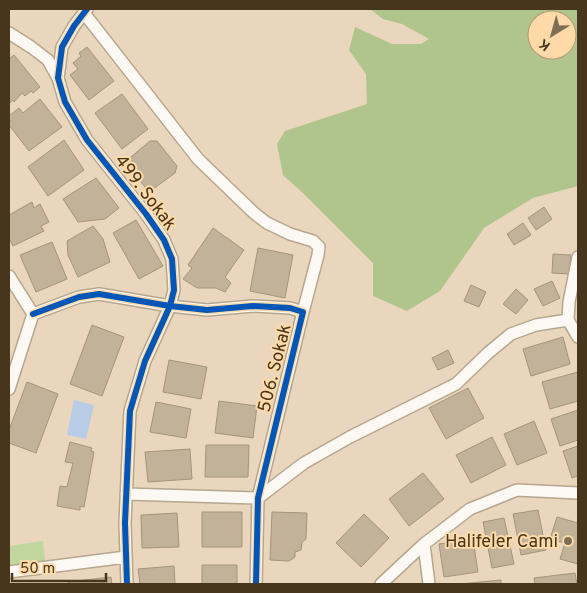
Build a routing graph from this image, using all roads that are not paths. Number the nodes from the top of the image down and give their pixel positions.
1 (85, 11) edge
2 (9, 33) edge
3 (58, 78) junction
4 (578, 257) edge
5 (9, 276) edge
6 (170, 306) junction
7 (303, 312) junction
8 (33, 314) junction
9 (568, 320) junction
10 (578, 337) edge
11 (9, 389) edge
12 (578, 493) edge
13 (126, 494) junction
14 (258, 498) junction
15 (424, 544) junction
16 (126, 557) junction
17 (9, 572) edge
18 (128, 584) edge
19 (256, 584) edge
20 (381, 584) edge
21 (428, 584) edge

1 - 3 street, 499. Sokak
1 - 7 street
2 - 3 street
3 - 6 street, 499. Sokak
4 - 9 street
5 - 8 street
6 - 7 street, 506. Sokak
6 - 8 street, 506. Sokak
6 - 13 street, 499. Sokak
7 - 14 street, 506. Sokak
8 - 11 street
9 - 10 street
9 - 14 street
12 - 15 street
13 - 14 street
13 - 16 street, 499. Sokak
14 - 19 street, 506. Sokak
15 - 20 street
15 - 21 street
16 - 17 street
16 - 18 street, 499. Sokak

